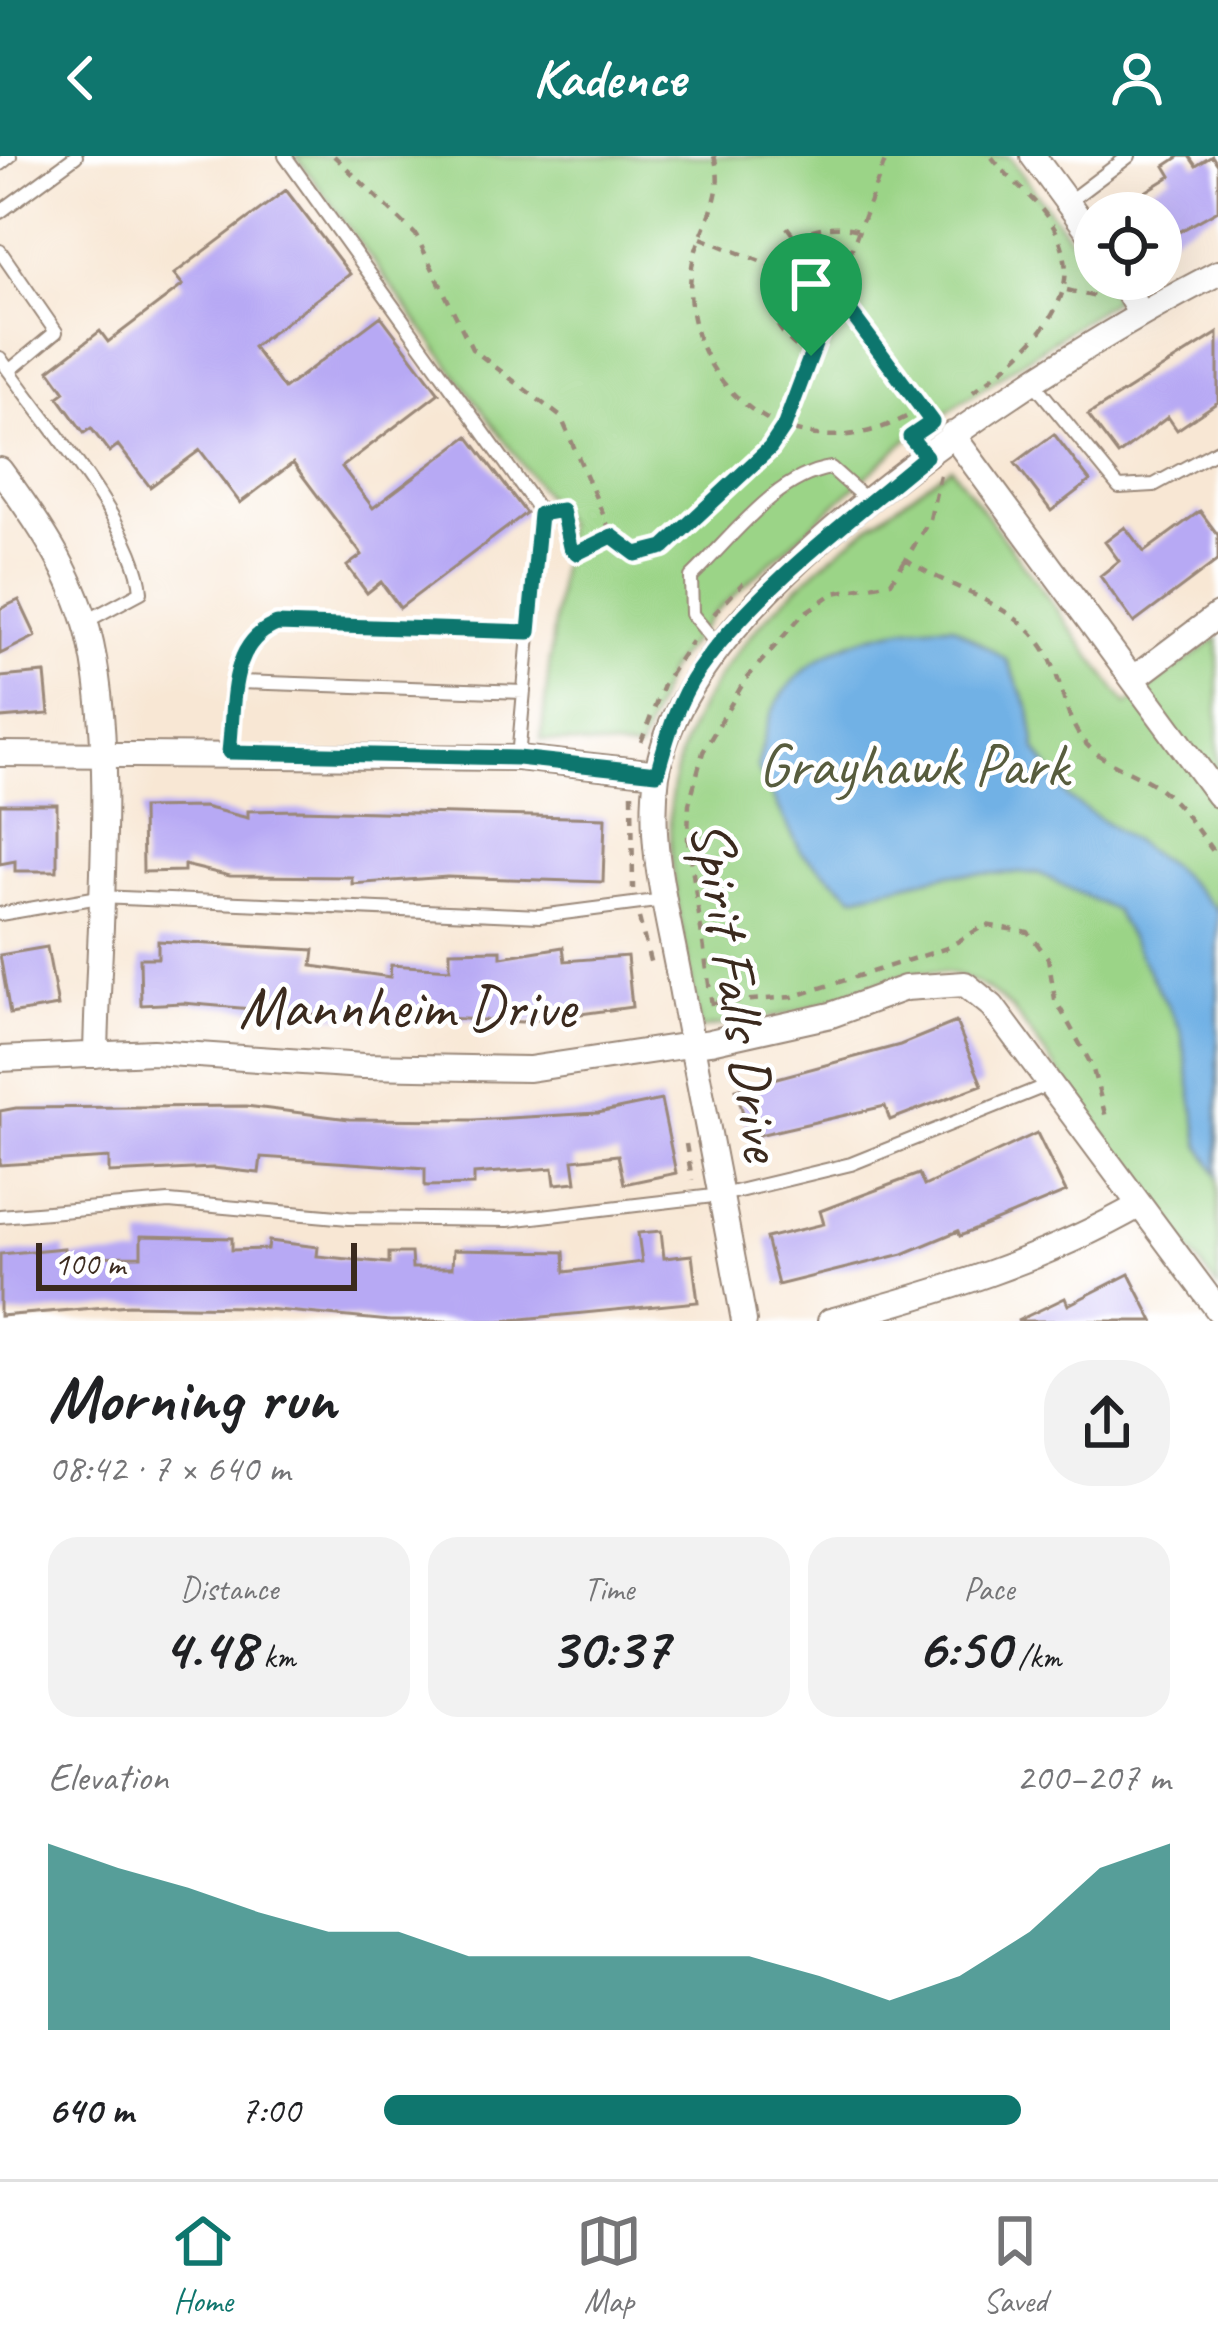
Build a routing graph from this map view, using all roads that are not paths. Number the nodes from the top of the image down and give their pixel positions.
1 (10, 156) edge
2 (76, 156) edge
3 (285, 156) edge
4 (1034, 156) edge
5 (1130, 156) edge
6 (0, 164) edge
7 (1068, 202) junction
8 (1074, 210) edge
9 (0, 212) edge
10 (0, 251) edge
11 (1218, 273) edge
12 (1132, 300) edge
13 (1140, 313) junction
14 (0, 358) edge
15 (9, 371) junction
16 (1031, 380) junction
17 (942, 423) junction
18 (1218, 450) edge
19 (0, 470) edge
20 (870, 502) junction
21 (1218, 615) edge
22 (84, 622) junction
23 (529, 632) junction
24 (718, 646) junction
25 (1133, 679) junction
26 (238, 682) junction
27 (524, 692) junction
28 (102, 751) junction
29 (229, 752) junction
30 (0, 754) edge
31 (518, 758) junction
32 (657, 773) junction
33 (1218, 795) edge
34 (99, 897) junction
35 (665, 900) junction
36 (0, 914) edge
37 (692, 1044) junction
38 (96, 1055) junction
39 (0, 1059) edge
40 (1050, 1084) junction
41 (722, 1196) junction
42 (1140, 1205) junction
43 (0, 1216) edge
44 (1218, 1310) edge
45 (744, 1321) edge
46 (830, 1321) edge

1 - 6 lane
2 - 9 lane
3 - 23 lane
4 - 7 street
5 - 7 lane
7 - 8 street
10 - 15 lane
11 - 13 street, Spirit Falls Drive
12 - 13 street
13 - 16 street, Spirit Falls Drive
14 - 15 lane
15 - 22 lane
16 - 17 street, Spirit Falls Drive
16 - 18 lane
17 - 20 street, Spirit Falls Drive
17 - 25 street
19 - 22 street
20 - 24 street, Spirit Falls Drive
20 - 24 lane
21 - 25 street
22 - 28 street
23 - 26 lane
23 - 27 lane
24 - 32 street, Spirit Falls Drive
25 - 33 street
26 - 27 lane
26 - 29 lane
27 - 31 lane
28 - 29 street
28 - 30 street
28 - 34 street
29 - 31 street
31 - 32 street
32 - 35 street, Spirit Falls Drive
34 - 35 lane
34 - 36 lane
34 - 38 street
35 - 37 street, Spirit Falls Drive
37 - 38 street, Mannheim Drive
37 - 40 street, Mannheim Drive
37 - 41 street, Spirit Falls Drive
38 - 39 street, Mannheim Drive
40 - 41 lane
40 - 42 street
41 - 43 lane
41 - 45 street, Spirit Falls Drive
42 - 44 street
42 - 46 street

